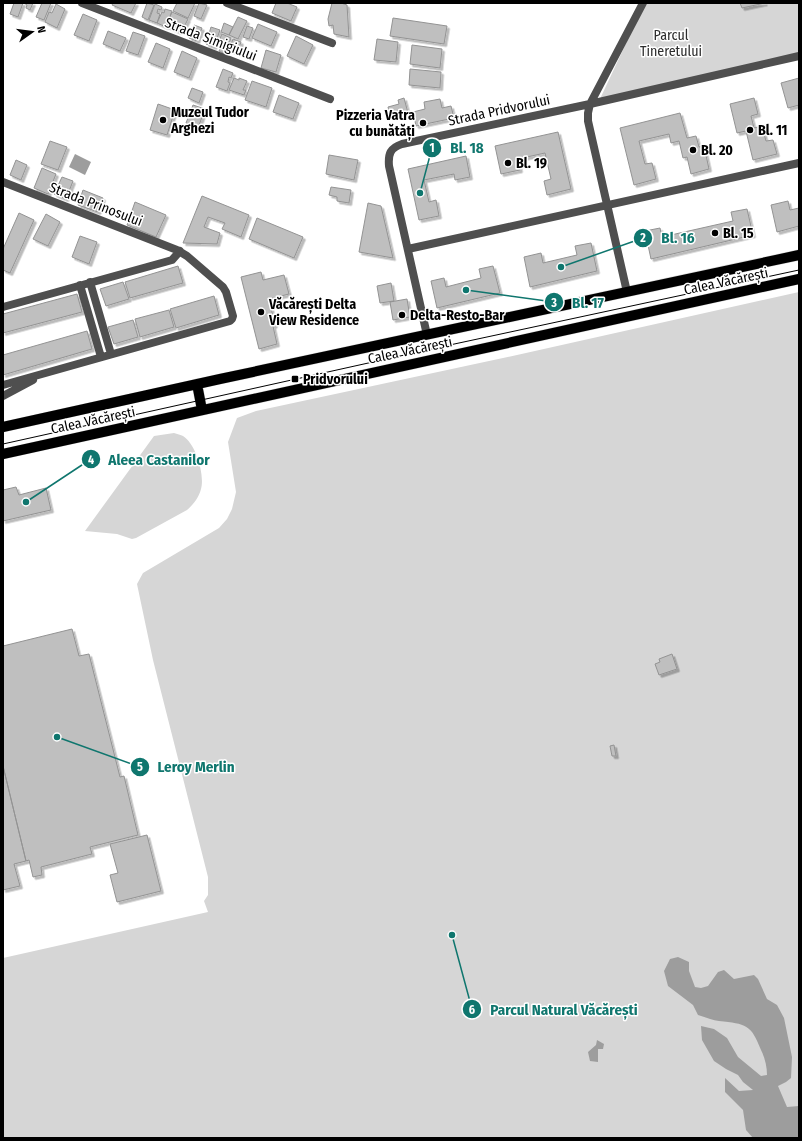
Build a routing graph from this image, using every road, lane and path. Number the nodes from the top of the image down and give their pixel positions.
1 (82, 3) edge
2 (227, 3) edge
3 (643, 3) edge
4 (332, 43) dead end
5 (799, 56) edge
6 (330, 100) dead end
7 (590, 104) junction
8 (799, 163) edge
9 (3, 182) edge
10 (607, 206) junction
11 (408, 249) junction
12 (180, 251) junction
13 (799, 255) edge
14 (799, 279) edge
15 (90, 282) junction
16 (80, 285) junction
17 (627, 292) junction
18 (3, 306) edge
19 (427, 335) junction
20 (111, 354) junction
21 (101, 357) junction
22 (48, 372) junction
23 (197, 384) junction
24 (3, 385) edge
25 (3, 396) edge
26 (202, 410) junction
27 (3, 427) edge
28 (3, 454) edge

1 - 6 street, Strada Simigiului
2 - 4 street
3 - 7 street
5 - 7 street, Strada Pridvorului
7 - 10 street
7 - 11 street, Strada Pridvorului
8 - 10 street
9 - 12 street, Strada Prinosului
10 - 11 street
10 - 17 street
11 - 19 street, Strada Pridvorului
12 - 15 street
12 - 20 street, Strada Prinosului
13 - 17 main road, Calea Văcărești
14 - 26 main road, Calea Văcărești
15 - 16 street
15 - 20 street
16 - 18 street
16 - 21 street
17 - 19 main road, Calea Văcărești
19 - 23 main road, Calea Văcărești
20 - 21 street
21 - 22 street
22 - 24 street
22 - 25 street
23 - 26 main road
23 - 27 main road, Calea Văcărești
26 - 28 main road, Calea Văcărești

